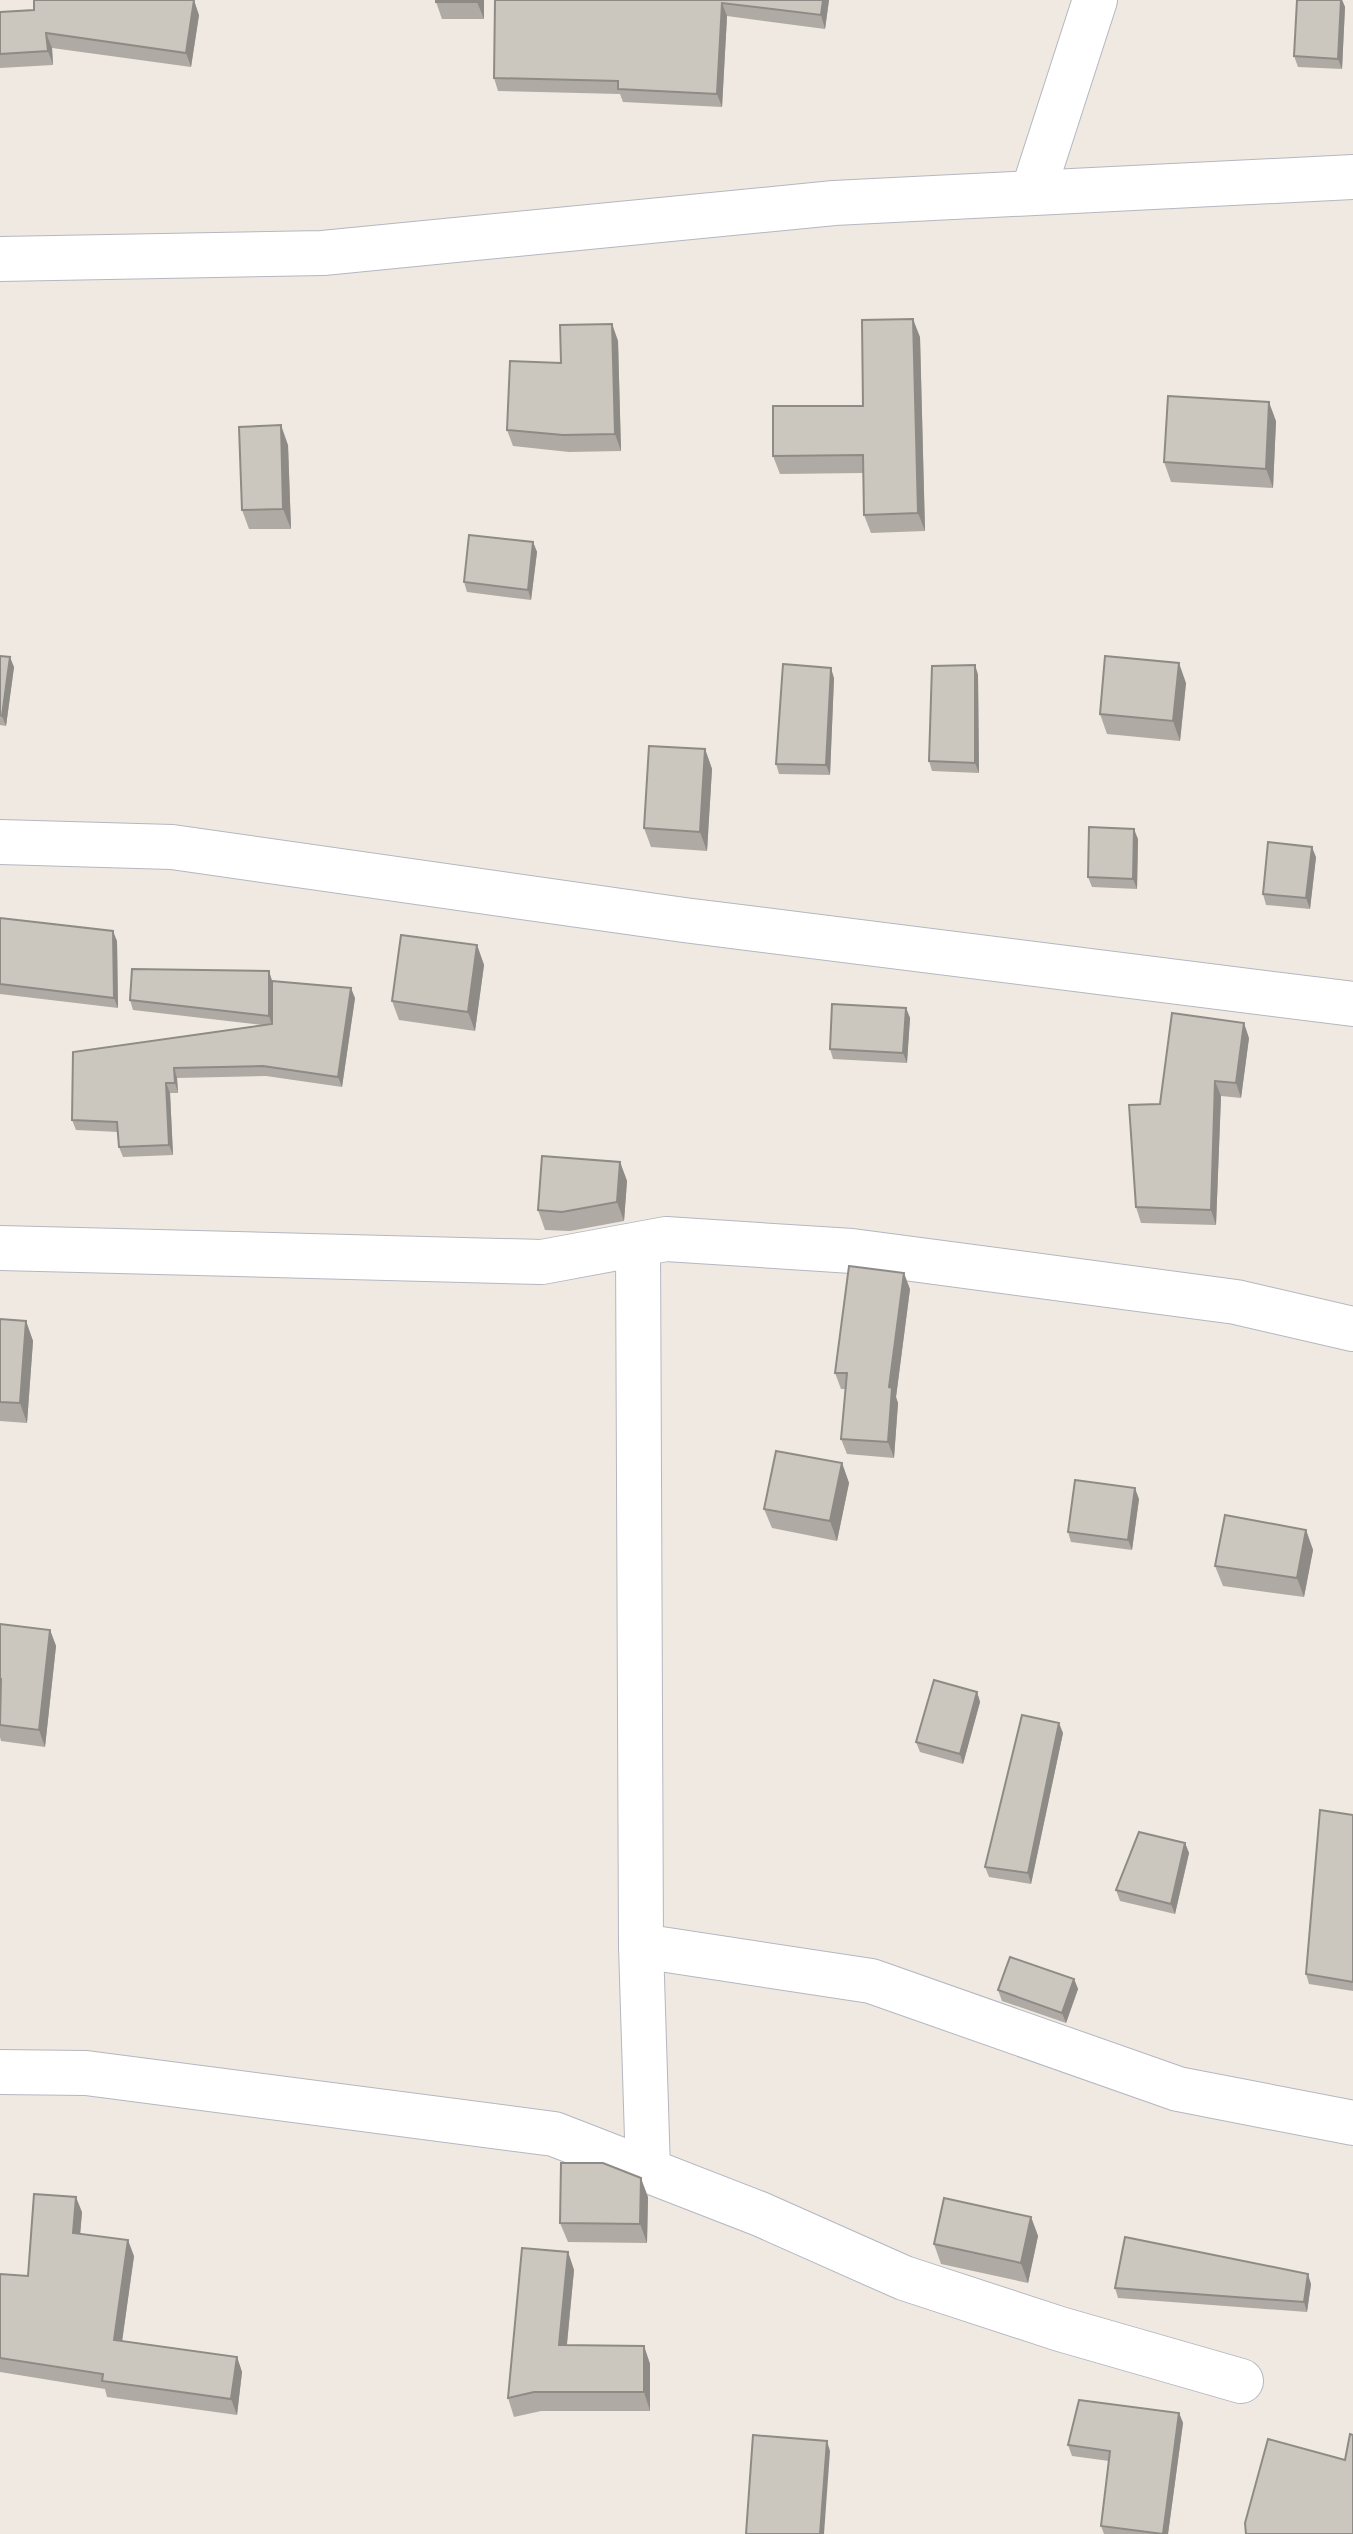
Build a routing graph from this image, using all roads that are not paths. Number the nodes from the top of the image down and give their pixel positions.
1 (1095, 0) edge
2 (1353, 177) edge
3 (1033, 192) junction
4 (0, 259) edge
5 (0, 842) edge
6 (1353, 1004) edge
7 (638, 1245) junction
8 (0, 1248) edge
9 (1353, 1329) edge
10 (641, 1946) junction
11 (0, 2072) edge
12 (1353, 2123) edge
13 (648, 2170) junction
14 (1241, 2381) dead end

1 - 3 street
2 - 3 street
3 - 4 street
5 - 6 street
7 - 8 street
7 - 9 street
7 - 10 street
10 - 12 street
10 - 13 street
11 - 13 street
13 - 14 street

